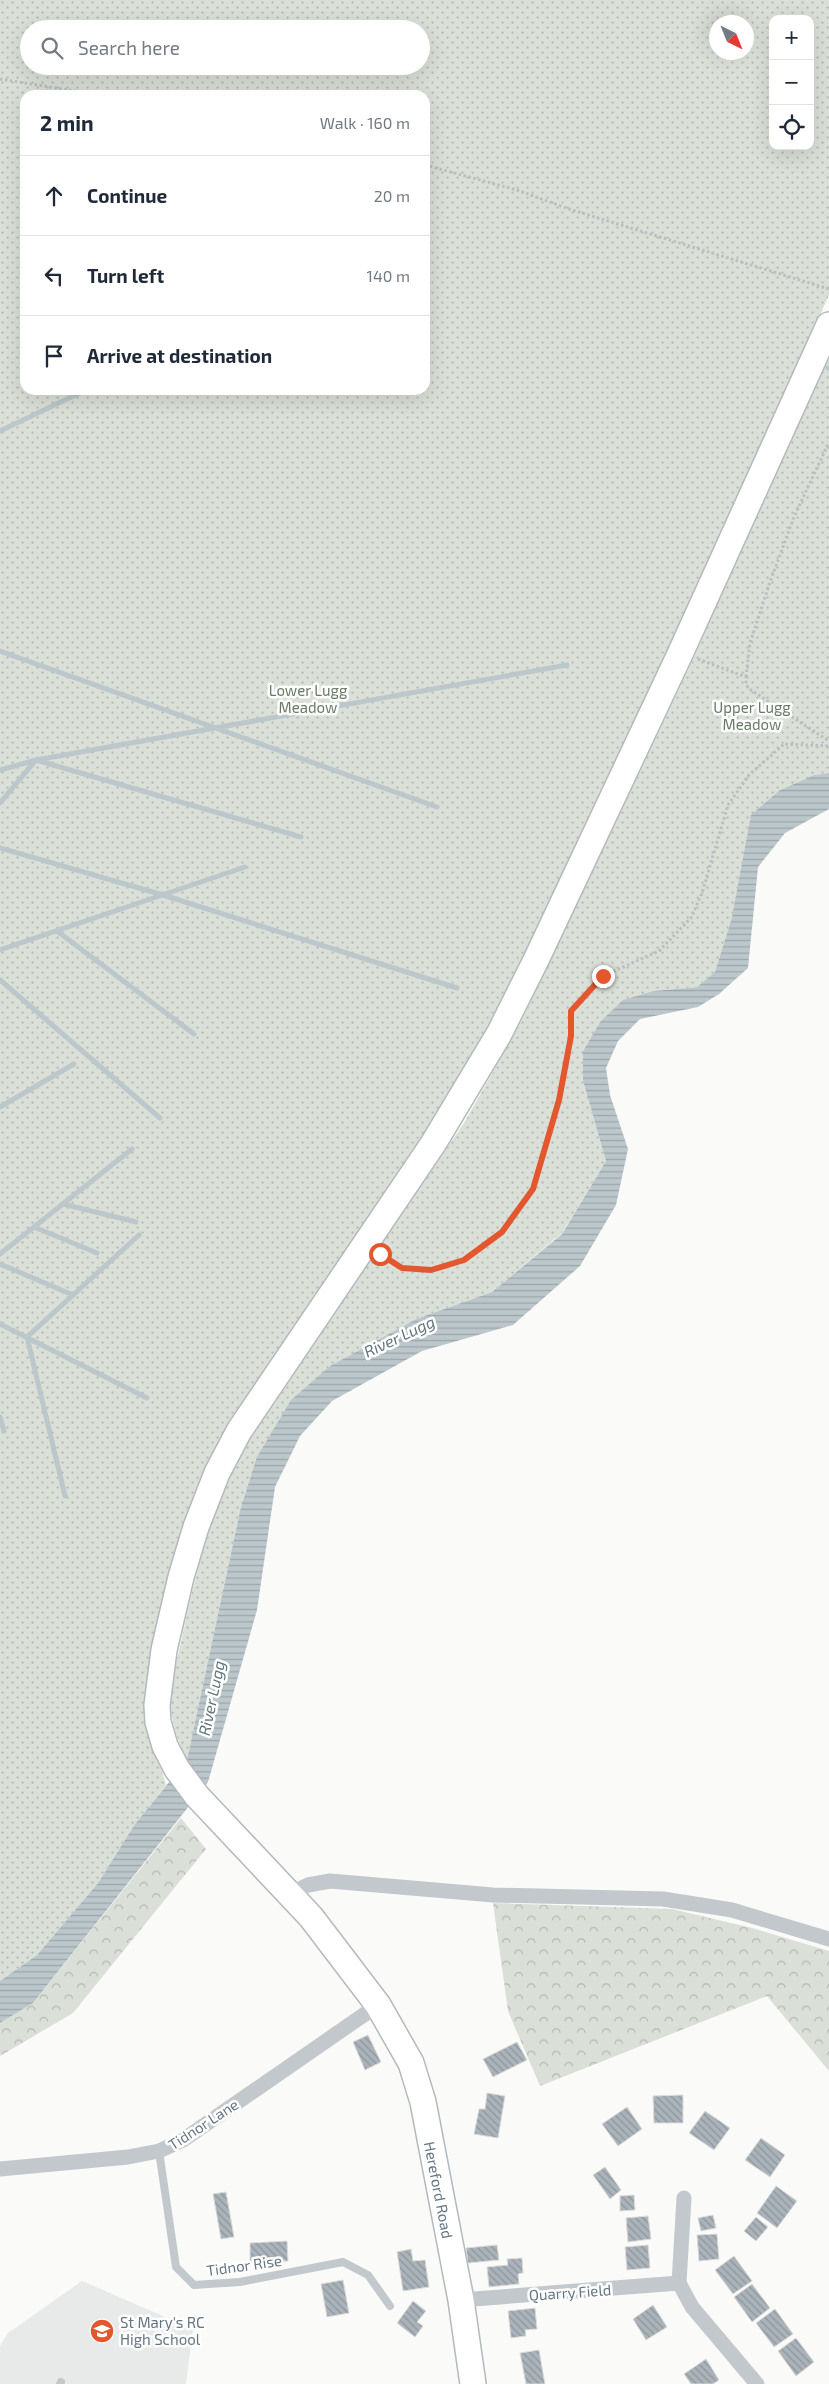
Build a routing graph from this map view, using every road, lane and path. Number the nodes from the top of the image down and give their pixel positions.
1 (0, 79) edge
2 (69, 90) edge
3 (430, 166) edge
4 (829, 289) edge
5 (829, 324) edge
6 (829, 442) edge
7 (680, 654) junction
8 (746, 677) junction
9 (829, 741) edge
10 (829, 746) edge
11 (367, 1244) junction
12 (289, 1894) junction
13 (829, 1939) edge
14 (378, 2005) junction
15 (159, 2152) junction
16 (0, 2169) edge
17 (684, 2198) dead end
18 (679, 2283) junction
19 (461, 2300) junction
20 (390, 2306) dead end
21 (473, 2384) edge
22 (757, 2384) edge

1 - 2 path
3 - 4 path
5 - 7 highway, Hereford Road
6 - 8 path
7 - 8 path
7 - 11 highway, Hereford Road
8 - 9 path
10 - 11 path
11 - 12 highway, Hereford Road
12 - 13 street
12 - 14 highway, Hereford Road
14 - 15 street, Tidnor Lane
14 - 19 highway, Hereford Road
15 - 16 street, Tidnor Lane
15 - 20 lane, Tidnor Rise
17 - 18 street
18 - 19 street, Quarry Field
18 - 22 street
19 - 21 highway, Hereford Road

